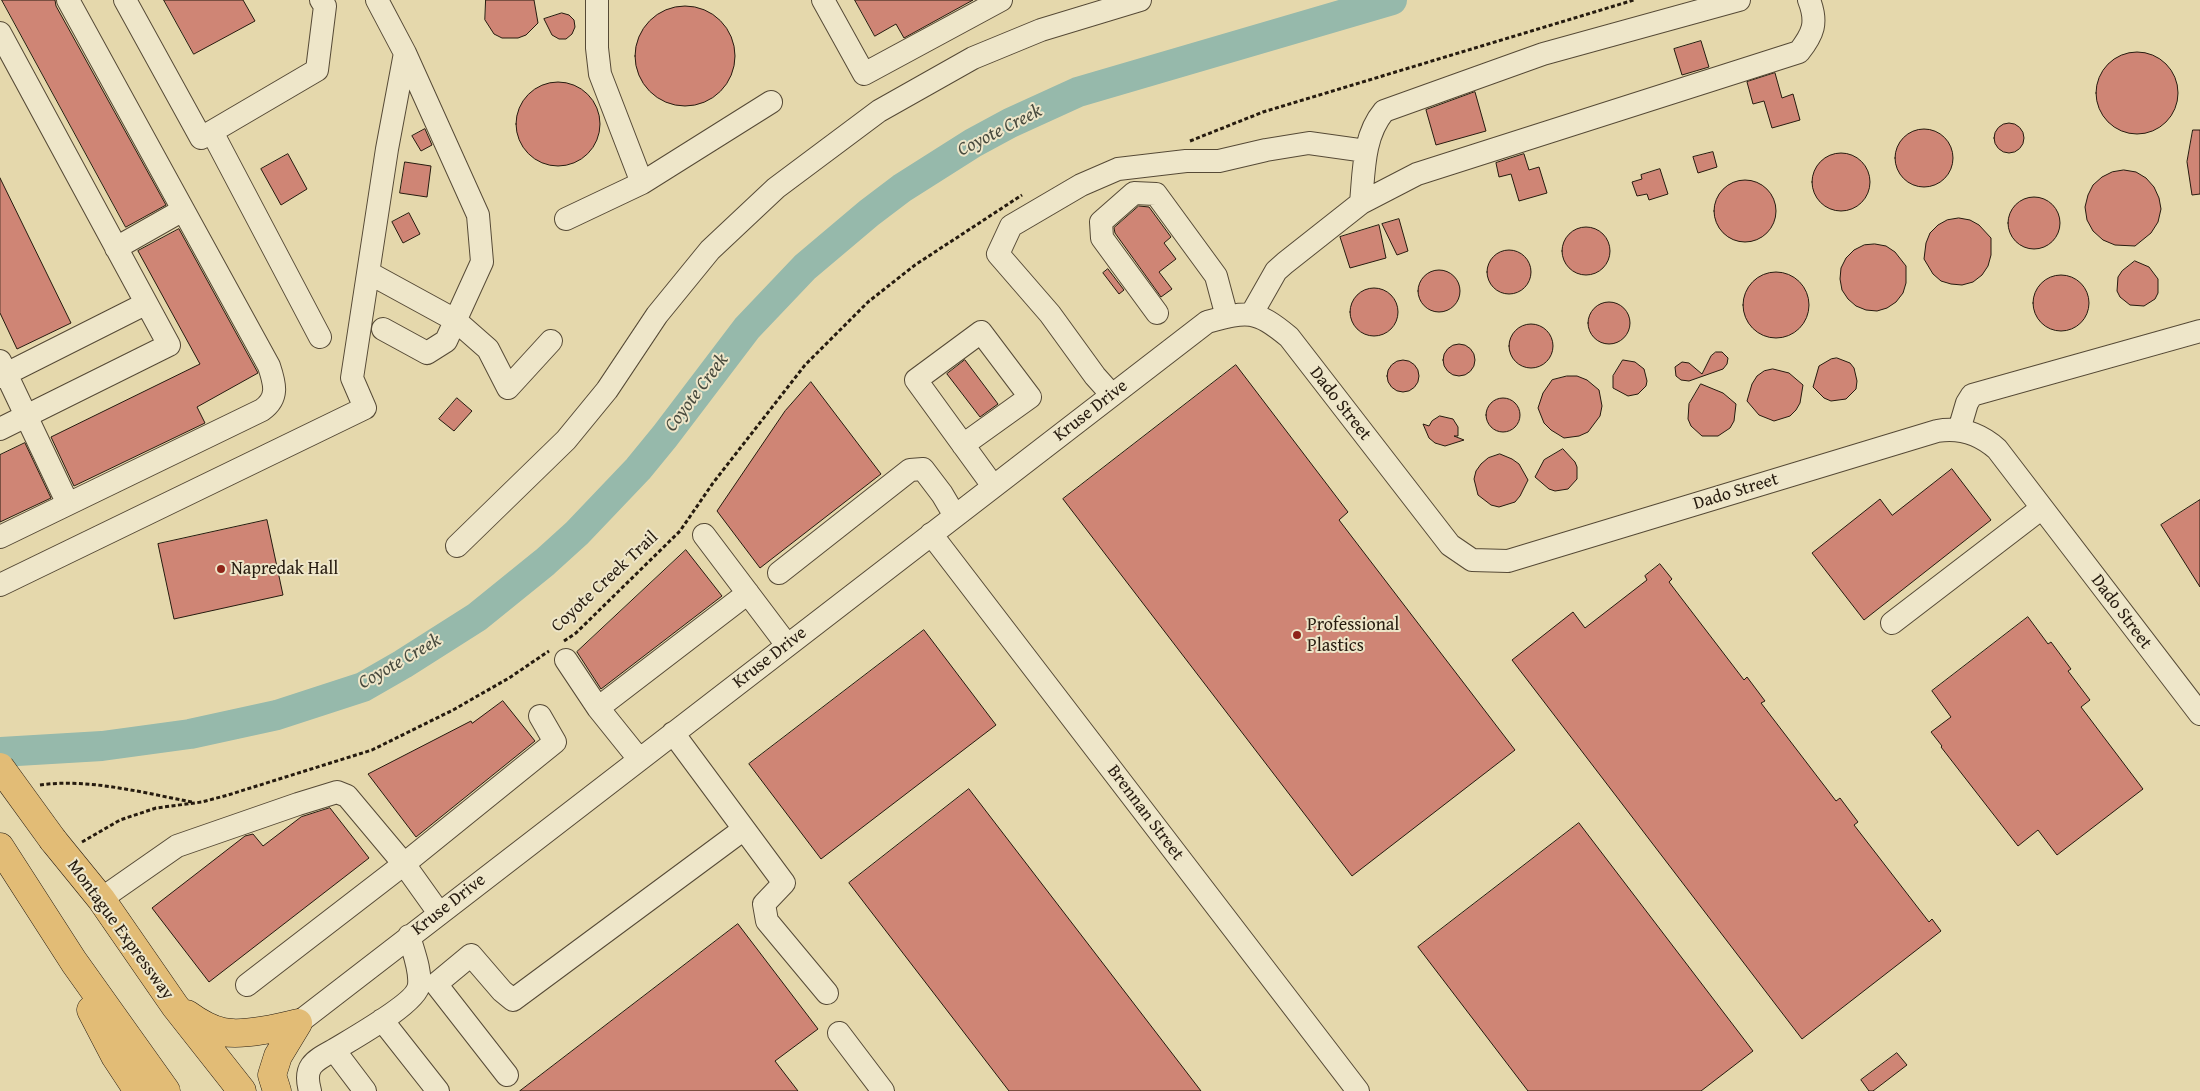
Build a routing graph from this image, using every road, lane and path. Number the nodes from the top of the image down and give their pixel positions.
1 (68, 0) edge
2 (124, 0) edge
3 (322, 0) edge
4 (377, 0) edge
5 (597, 0) edge
6 (823, 0) edge
7 (1001, 0) edge
8 (1140, 0) edge
9 (1634, 0) edge
10 (1739, 0) edge
11 (1809, 0) edge
12 (0, 33) edge
13 (405, 53) junction
14 (771, 102) dead end
15 (212, 132) junction
16 (1188, 141) dead end
17 (1366, 152) junction
18 (642, 183) junction
19 (1360, 203) junction
20 (183, 210) junction
21 (566, 219) dead end
22 (116, 248) junction
23 (915, 265) dead end
24 (369, 274) junction
25 (146, 304) junction
26 (1157, 313) dead end
27 (1251, 315) junction
28 (1227, 317) junction
29 (455, 320) junction
30 (383, 329) dead end
31 (2200, 331) edge
32 (320, 337) dead end
33 (551, 341) dead end
34 (2, 370) edge
35 (1112, 395) junction
36 (26, 416) junction
37 (0, 429) edge
38 (1959, 430) junction
39 (962, 445) junction
40 (994, 486) junction
41 (68, 504) junction
42 (2042, 508) junction
43 (955, 516) junction
44 (931, 534) junction
45 (704, 535) dead end
46 (0, 537) edge
47 (457, 546) dead end
48 (779, 573) dead end
49 (0, 586) edge
50 (748, 593) junction
51 (1892, 623) dead end
52 (787, 645) junction
53 (559, 652) junction
54 (598, 708) junction
55 (2200, 714) edge
56 (540, 716) dead end
57 (673, 733) junction
58 (639, 759) junction
59 (0, 767) edge
60 (38, 785) dead end
61 (195, 803) junction
62 (744, 828) junction
63 (58, 846) junction
64 (0, 847) edge
65 (404, 864) junction
66 (100, 899) junction
67 (439, 913) junction
68 (409, 936) junction
69 (74, 962) junction
70 (248, 985) dead end
71 (827, 994) dead end
72 (176, 1006) junction
73 (382, 1020) junction
74 (298, 1023) junction
75 (838, 1033) dead end
76 (334, 1050) junction
77 (507, 1075) dead end
78 (138, 1091) edge
79 (166, 1091) edge
80 (242, 1091) edge
81 (277, 1091) edge
82 (310, 1091) edge
83 (365, 1091) edge
84 (438, 1091) edge
85 (883, 1091) edge
86 (1358, 1091) edge

1 - 20 street
2 - 15 street
3 - 15 street
4 - 13 street
5 - 18 street
6 - 7 street
8 - 47 street
9 - 16 path
10 - 17 street
11 - 19 street
12 - 22 street
13 - 24 street
13 - 29 street
14 - 18 street
15 - 32 street
17 - 19 street
17 - 35 street
18 - 21 street
19 - 27 street
20 - 22 street
20 - 41 street
22 - 25 street
23 - 53 path, Coyote Creek Trail
24 - 29 street
24 - 49 street
25 - 34 street
25 - 36 street
26 - 28 street
27 - 28 street, Kruse Drive
27 - 38 street, Dado Street
28 - 35 street, Kruse Drive
29 - 30 street
29 - 33 street
31 - 38 street
34 - 36 street
35 - 40 street, Kruse Drive
36 - 37 street
36 - 41 street
38 - 42 street, Dado Street
39 - 39 street
39 - 40 street
40 - 43 street, Kruse Drive
41 - 46 street
42 - 51 street
42 - 55 street, Dado Street
43 - 44 street, Kruse Drive
43 - 48 street
44 - 52 street, Kruse Drive
44 - 86 street, Brennan Street
45 - 50 street
50 - 52 street
50 - 54 street
52 - 57 street, Kruse Drive
53 - 54 street
53 - 61 path, Coyote Creek Trail
54 - 58 street
56 - 65 street
57 - 58 street, Kruse Drive
57 - 62 street
58 - 67 street, Kruse Drive
59 - 63 highway, Montague Expressway, bridge
60 - 61 path, Coyote Creek Trail
61 - 63 path, Coyote Creek Trail
62 - 71 street
62 - 77 street
63 - 66 highway, Montague Expressway
64 - 69 highway
65 - 66 street
65 - 67 street
65 - 70 street
66 - 72 highway, Montague Expressway
67 - 68 street, Kruse Drive
68 - 73 street
68 - 74 street, Kruse Drive
69 - 78 highway
69 - 79 highway
72 - 74 highway
72 - 80 highway, Montague Expressway
73 - 76 street
73 - 84 street
74 - 81 highway
75 - 85 street
76 - 82 street
76 - 83 street

